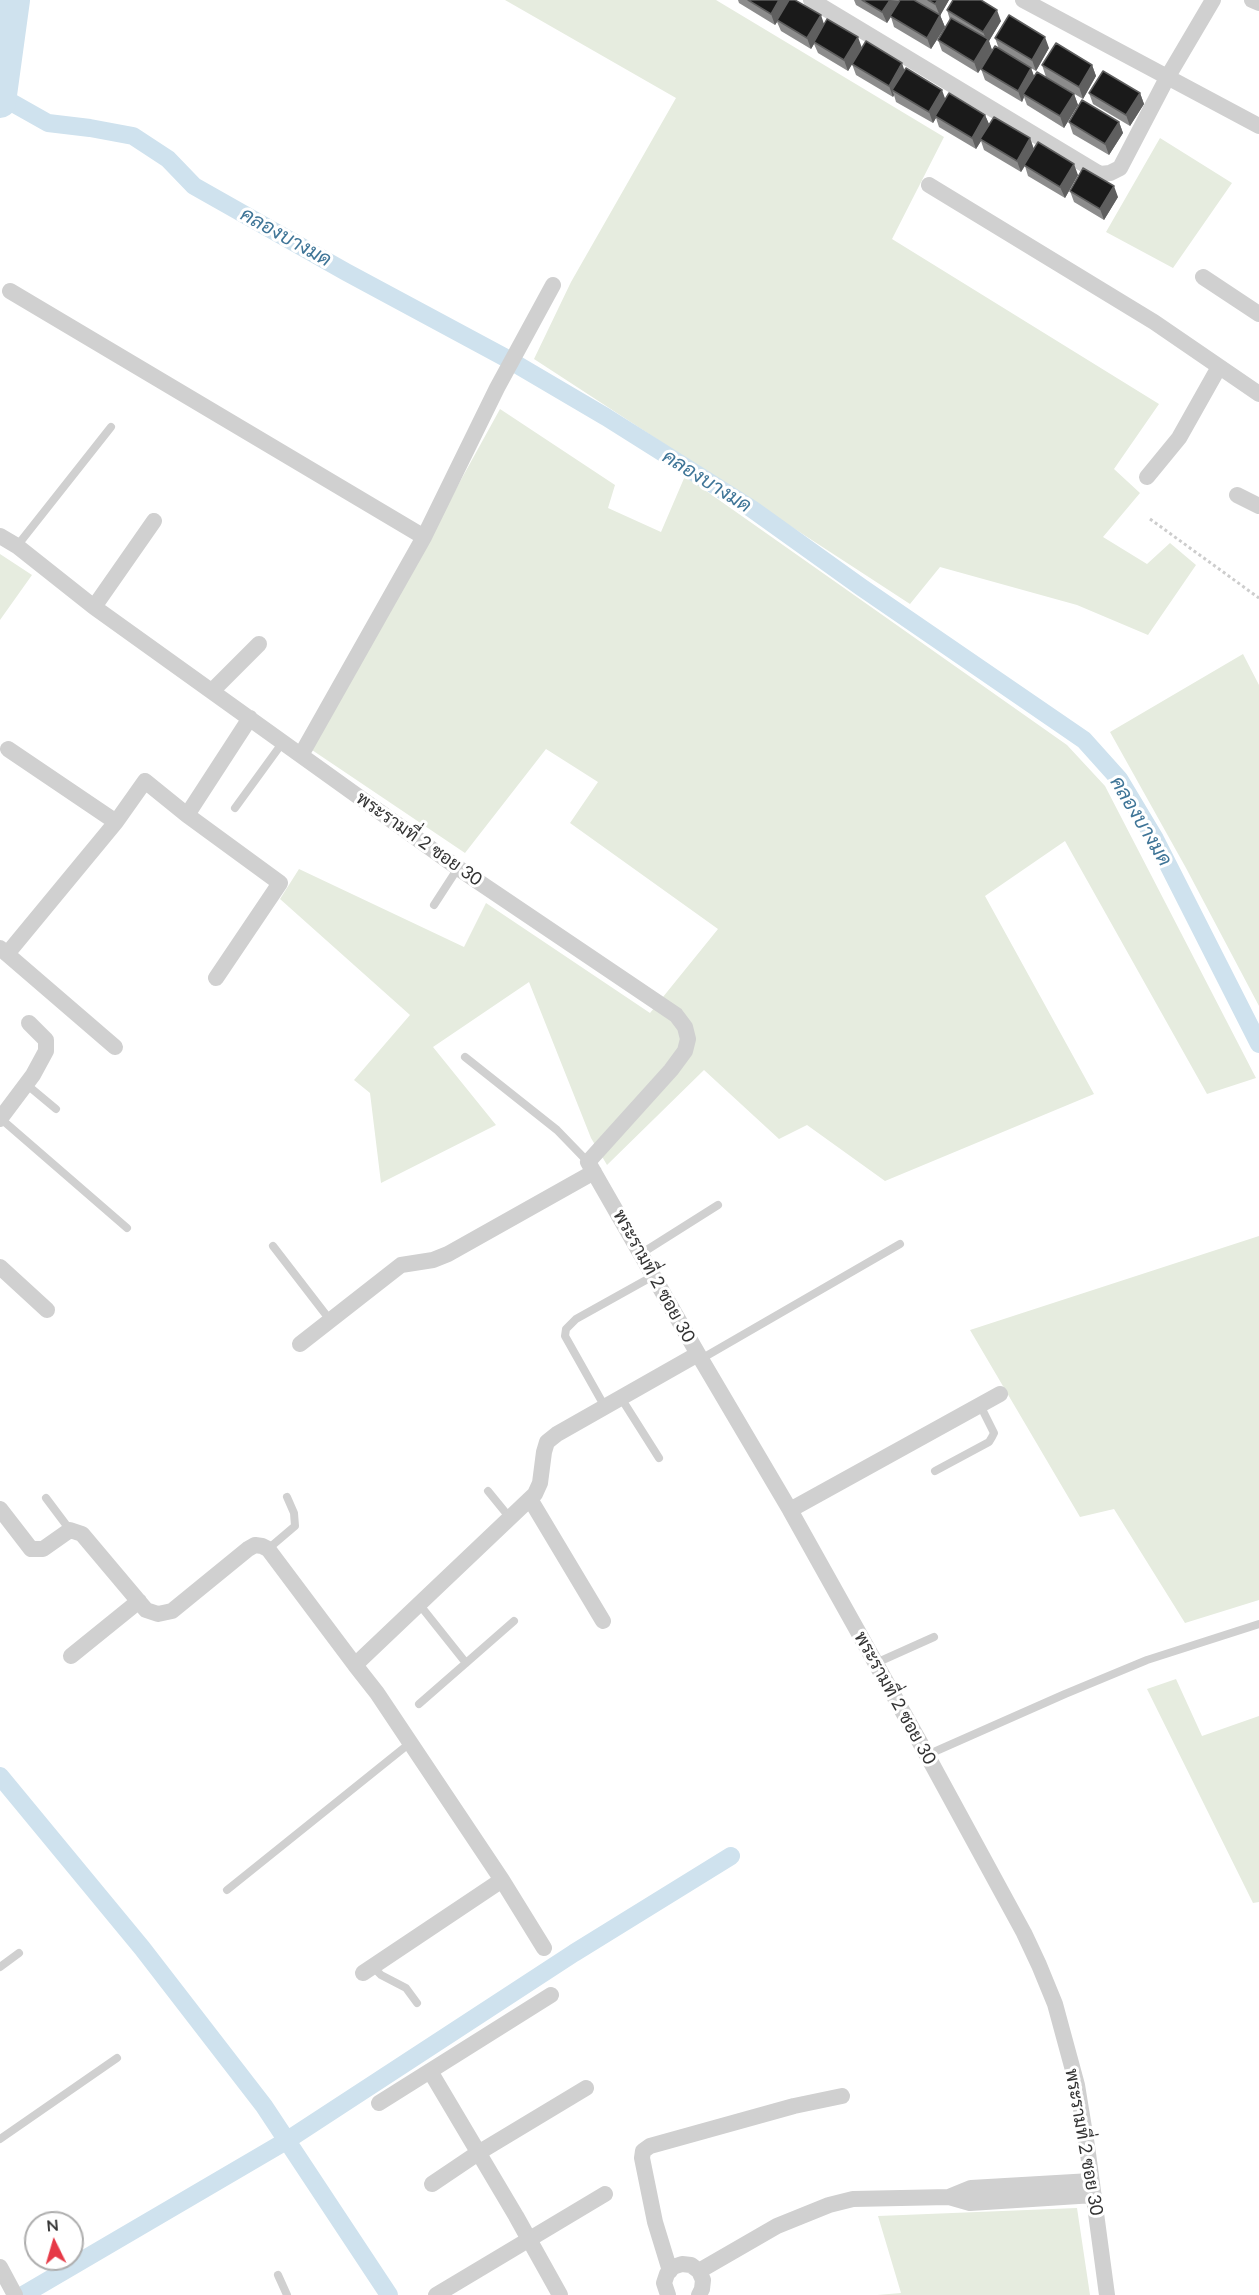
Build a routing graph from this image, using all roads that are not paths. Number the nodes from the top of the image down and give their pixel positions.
1 (811, 0) edge
2 (1023, 0) edge
3 (1213, 0) edge
4 (1252, 0) edge
5 (1259, 3) edge
6 (1167, 78) junction
7 (1259, 126) edge
8 (929, 185) dead end
9 (1203, 277) dead end
10 (553, 285) dead end
11 (10, 291) dead end
12 (1259, 314) edge
13 (1219, 367) junction
14 (1259, 394) edge
15 (111, 427) dead end
16 (1147, 477) dead end
17 (1237, 495) dead end
18 (1259, 506) edge
19 (154, 521) dead end
20 (0, 536) edge
21 (424, 537) junction
22 (17, 546) junction
23 (94, 607) junction
24 (259, 644) dead end
25 (212, 691) junction
26 (250, 718) junction
27 (283, 742) junction
28 (8, 749) dead end
29 (301, 755) junction
30 (235, 808) dead end
31 (187, 815) junction
32 (116, 822) junction
33 (458, 868) junction
34 (434, 905) dead end
35 (4, 951) edge
36 (216, 978) dead end
37 (29, 1023) dead end
38 (115, 1047) dead end
39 (465, 1057) dead end
40 (26, 1084) junction
41 (56, 1109) dead end
42 (0, 1118) edge
43 (591, 1167) junction
44 (718, 1205) dead end
45 (127, 1228) dead end
46 (900, 1244) dead end
47 (273, 1246) dead end
48 (642, 1253) junction
49 (0, 1267) edge
50 (655, 1275) junction
51 (47, 1310) dead end
52 (330, 1320) junction
53 (300, 1344) dead end
54 (700, 1357) junction
55 (1000, 1394) dead end
56 (621, 1398) junction
57 (980, 1405) junction
58 (605, 1407) junction
59 (659, 1458) dead end
60 (935, 1471) dead end
61 (489, 1491) dead end
62 (287, 1497) dead end
63 (46, 1498) dead end
64 (530, 1499) junction
65 (0, 1509) edge
66 (790, 1510) junction
67 (510, 1518) junction
68 (70, 1530) junction
69 (268, 1549) junction
70 (139, 1601) junction
71 (419, 1604) junction
72 (514, 1621) dead end
73 (603, 1621) dead end
74 (1259, 1624) edge
75 (934, 1637) dead end
76 (71, 1656) dead end
77 (466, 1663) junction
78 (876, 1663) junction
79 (355, 1665) junction
80 (419, 1704) dead end
81 (410, 1743) junction
82 (927, 1755) junction
83 (502, 1880) junction
84 (228, 1890) dead end
85 (544, 1948) dead end
86 (19, 1953) dead end
87 (0, 1967) edge
88 (368, 1970) joint
89 (551, 1995) dead end
90 (417, 2003) dead end
91 (117, 2058) dead end
92 (430, 2071) junction
93 (586, 2088) dead end
94 (842, 2096) dead end
95 (379, 2103) dead end
96 (0, 2139) edge
97 (478, 2153) junction
98 (432, 2184) dead end
99 (1092, 2188) junction
100 (605, 2194) dead end
101 (529, 2240) junction
102 (0, 2267) edge
103 (670, 2271) junction
104 (699, 2271) junction
105 (278, 2275) dead end
106 (15, 2295) edge
107 (286, 2295) edge
108 (436, 2295) edge
109 (560, 2295) edge
110 (668, 2295) edge
111 (699, 2295) edge
112 (1107, 2295) edge

1 - 6 street
2 - 6 street
3 - 6 street
4 - 5 street
6 - 7 street
8 - 13 street
9 - 12 street
10 - 21 street
11 - 21 street
13 - 14 street
13 - 16 street
15 - 22 lane
17 - 18 street
19 - 23 street
20 - 22 street, พระรามที่ 2 ซอย 30
21 - 29 street
22 - 23 street, พระรามที่ 2 ซอย 30
23 - 25 street, พระรามที่ 2 ซอย 30
24 - 25 street
25 - 26 street, พระรามที่ 2 ซอย 30
26 - 27 street, พระรามที่ 2 ซอย 30
26 - 31 street
27 - 29 street, พระรามที่ 2 ซอย 30
27 - 30 lane
28 - 32 street
29 - 33 street, พระรามที่ 2 ซอย 30
31 - 32 street
31 - 36 street
32 - 35 street
33 - 34 lane
33 - 43 street, พระรามที่ 2 ซอย 30
35 - 38 street
37 - 40 street
39 - 43 lane
40 - 41 lane
40 - 42 street
42 - 45 lane
43 - 48 street, พระรามที่ 2 ซอย 30
43 - 52 street
44 - 48 lane
46 - 54 lane
47 - 52 lane
48 - 50 street, พระรามที่ 2 ซอย 30
49 - 51 street
50 - 54 street, พระรามที่ 2 ซอย 30
50 - 58 lane
52 - 53 street
54 - 56 street
54 - 66 street, พระรามที่ 2 ซอย 30
55 - 57 street
56 - 58 street
56 - 59 lane
57 - 60 lane
57 - 66 street
58 - 64 street
61 - 67 lane
62 - 69 lane
63 - 68 lane
64 - 67 street
64 - 73 street
65 - 68 street
66 - 78 street, พระรามที่ 2 ซอย 30
67 - 71 street
68 - 70 street
69 - 70 street
69 - 79 street
70 - 76 street
71 - 77 lane
71 - 79 street
72 - 77 lane
74 - 82 lane
75 - 78 lane
77 - 80 lane
78 - 82 street, พระรามที่ 2 ซอย 30
79 - 81 street
81 - 83 street
81 - 84 lane
82 - 99 street, พระรามที่ 2 ซอย 30
83 - 85 street
83 - 88 street
86 - 87 lane
88 - 90 lane
89 - 92 street
91 - 96 lane
92 - 95 street
92 - 97 street
93 - 97 street
94 - 103 street
97 - 98 street
97 - 101 street
99 - 104 street
99 - 112 street, พระรามที่ 2 ซอย 30
100 - 101 street
101 - 108 street
101 - 109 street
102 - 106 street
103 - 104 street
103 - 110 street
104 - 111 street
105 - 107 lane

